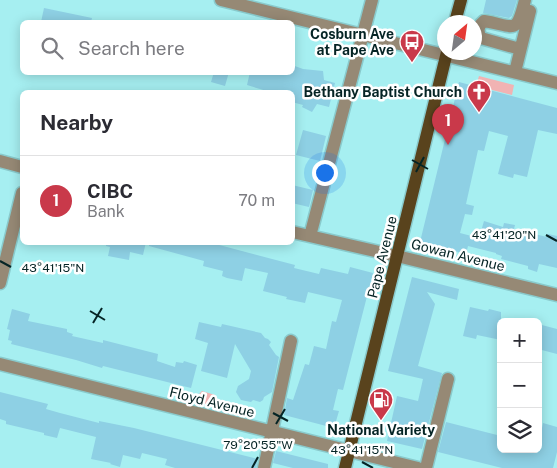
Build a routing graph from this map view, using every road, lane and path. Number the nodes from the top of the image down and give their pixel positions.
1 (221, 0) edge
2 (372, 0) edge
3 (461, 0) edge
4 (525, 0) edge
5 (532, 0) edge
6 (457, 15) edge
7 (363, 35) junction
8 (520, 49) junction
9 (437, 52) edge
10 (446, 60) edge
11 (470, 60) edge
12 (515, 72) junction
13 (557, 83) edge
14 (0, 161) edge
15 (20, 166) edge
16 (20, 201) edge
17 (295, 233) edge
18 (310, 236) junction
19 (397, 256) junction
20 (0, 283) edge
21 (557, 295) edge
22 (291, 341) dead end
23 (0, 364) edge
24 (448, 379) dead end
25 (272, 432) junction
26 (349, 451) junction
27 (264, 468) edge
28 (345, 468) edge
29 (418, 468) edge
30 (426, 468) edge

1 - 7 street
2 - 7 street
3 - 6 main road
4 - 8 street
5 - 8 street
7 - 9 street
7 - 18 street
8 - 12 street
10 - 19 main road, Pape Avenue
11 - 12 street
12 - 13 street
14 - 15 street
16 - 20 street
17 - 18 street, Gowan Avenue
18 - 19 street, Gowan Avenue
19 - 21 street, Gowan Avenue
19 - 26 main road, Pape Avenue
22 - 25 street
23 - 25 street, Floyd Avenue
24 - 30 street
25 - 26 street, Floyd Avenue
25 - 27 street
26 - 28 main road, Pape Avenue
26 - 29 street, Floyd Avenue

